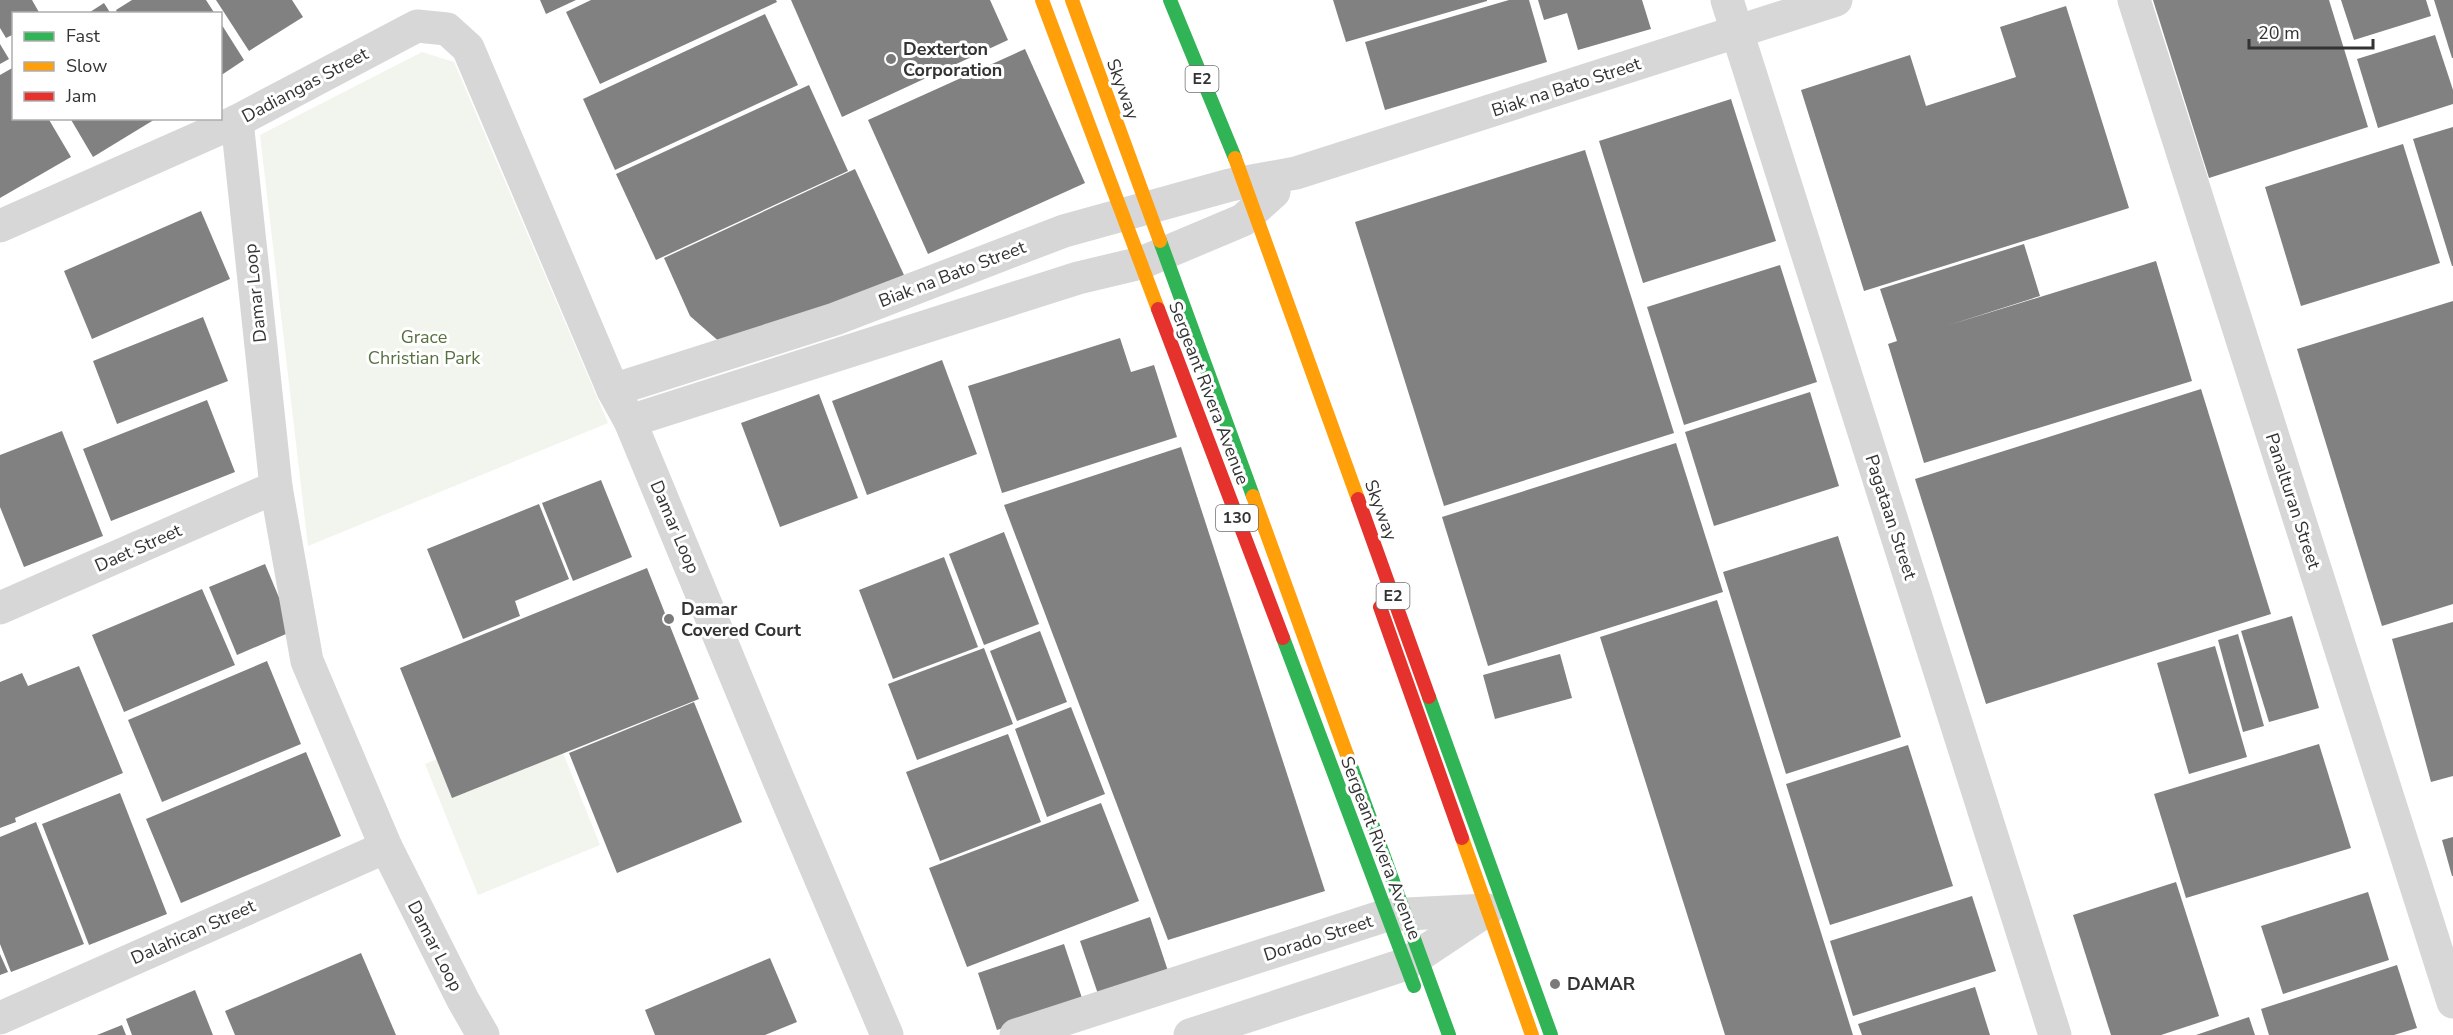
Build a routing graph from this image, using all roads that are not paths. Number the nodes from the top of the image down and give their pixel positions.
1 (1042, 0) edge
2 (1072, 0) edge
3 (1165, 0) edge
4 (1170, 0) edge
5 (1727, 0) edge
6 (1836, 0) edge
7 (2134, 0) edge
8 (447, 28) joint
9 (1737, 32) junction
10 (237, 121) junction
11 (1296, 173) junction
12 (1230, 185) junction
13 (1124, 216) junction
14 (1243, 220) junction
15 (0, 226) edge
16 (1255, 254) dead end
17 (1141, 263) junction
18 (613, 390) junction
19 (630, 421) junction
20 (276, 487) junction
21 (1375, 593) dead end
22 (0, 608) edge
23 (386, 847) junction
24 (1487, 910) junction
25 (1387, 915) junction
26 (1406, 964) junction
27 (1417, 994) dead end
28 (2453, 1002) edge
29 (0, 1018) edge
30 (483, 1035) edge
31 (887, 1035) edge
32 (1016, 1035) edge
33 (1190, 1035) edge
34 (1449, 1035) edge
35 (1532, 1035) edge
36 (1551, 1035) edge
37 (2055, 1035) edge

1 - 13 main road, Sergeant Rivera Avenue / 130
2 - 34 main road, Skyway, bridge
3 - 12 main road
4 - 36 main road, Skyway / E2, bridge
5 - 9 street, Pagataan Street
6 - 9 street, Biak na Bato Street
7 - 28 street, Panalturan Street
8 - 10 street, Dadiangas Street
8 - 18 street, Damar Loop
9 - 11 street, Biak na Bato Street
9 - 37 street, Pagataan Street
10 - 15 street, Dadiangas Street
10 - 20 street, Damar Loop
11 - 12 street, Biak na Bato Street
11 - 14 street, Biak na Bato Street
12 - 13 street, Biak na Bato Street
12 - 14 main road
13 - 17 main road, Sergeant Rivera Avenue / 130
13 - 18 street, Biak na Bato Street
14 - 16 main road
14 - 17 street, Biak na Bato Street
17 - 19 street, Biak na Bato Street
17 - 25 main road, Sergeant Rivera Avenue / 130
18 - 19 street, Damar Loop
19 - 31 street, Damar Loop
20 - 22 street, Daet Street
20 - 23 street, Damar Loop
21 - 24 main road
23 - 29 street, Dalahican Street
23 - 30 street, Damar Loop
24 - 25 street, Dorado Street
24 - 26 street
24 - 35 main road
25 - 26 main road, Sergeant Rivera Avenue / 130
25 - 32 street, Dorado Street
26 - 27 main road, Sergeant Rivera Avenue / 130
26 - 33 street

